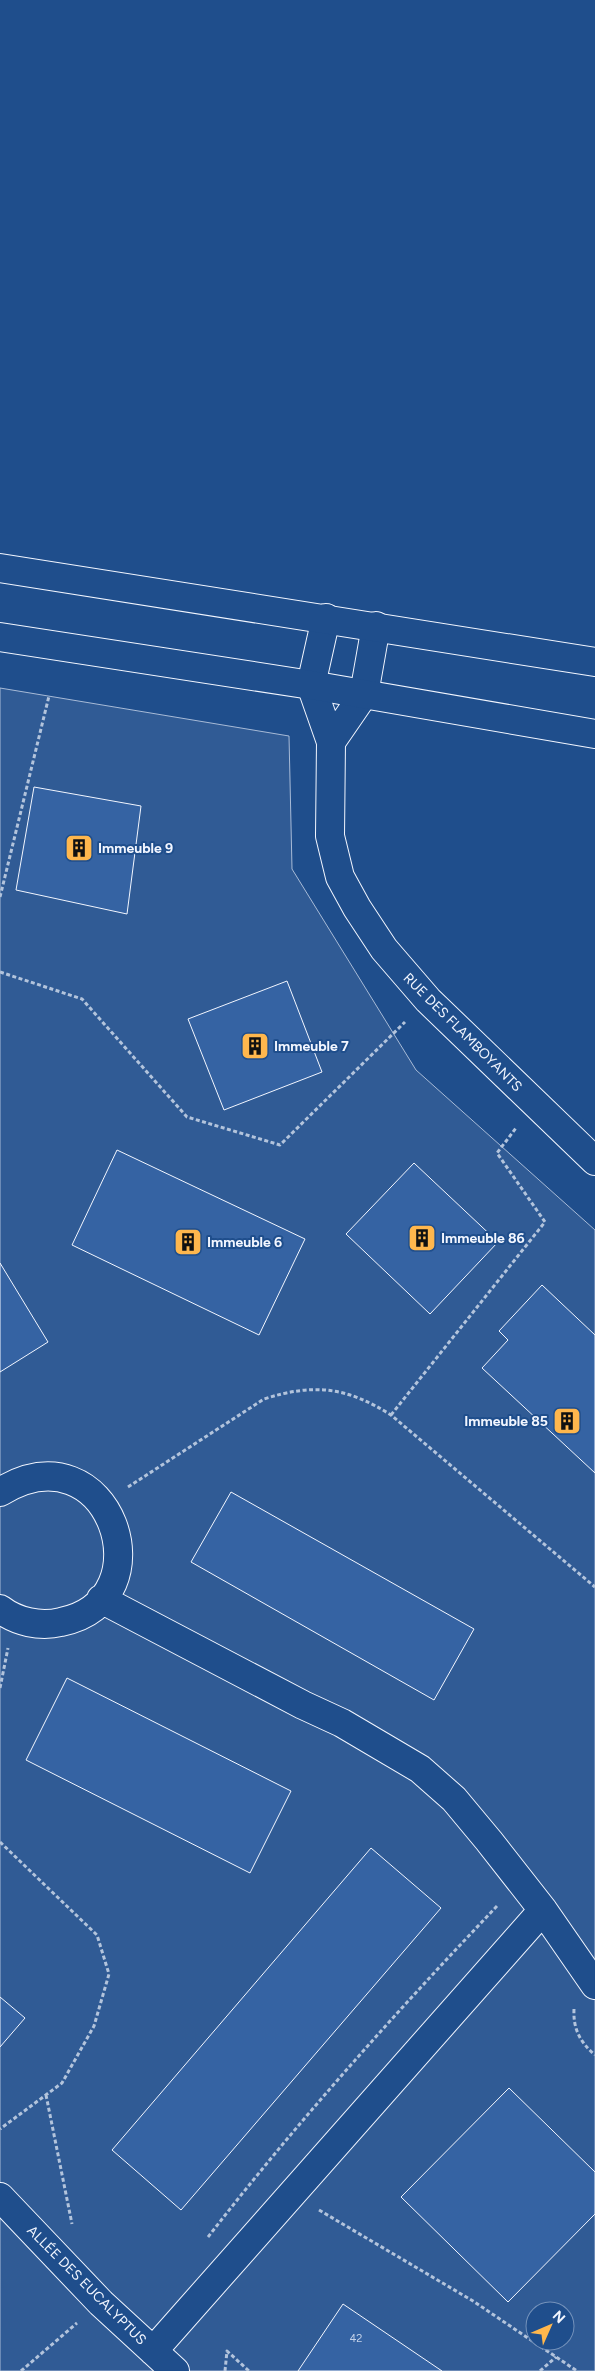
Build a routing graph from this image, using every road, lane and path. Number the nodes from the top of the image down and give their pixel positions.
1 (0, 568) edge
2 (326, 618) junction
3 (376, 626) junction
4 (0, 637) edge
5 (595, 662) edge
6 (311, 685) junction
7 (364, 694) junction
8 (49, 696) dead end
9 (595, 734) edge
10 (331, 742) junction
11 (0, 897) edge
12 (0, 972) edge
13 (428, 1000) junction
14 (536, 1105) junction
15 (595, 1161) edge
16 (391, 1415) junction
17 (0, 1492) edge
18 (102, 1504) junction
19 (595, 1587) edge
20 (102, 1599) junction
21 (4, 1613) edge
22 (0, 1688) edge
23 (0, 1842) edge
24 (501, 1902) dead end
25 (543, 1910) junction
26 (595, 1985) edge
27 (46, 2095) junction
28 (0, 2129) edge
29 (292, 2194) junction
30 (0, 2196) edge
31 (203, 2244) dead end
32 (57, 2257) junction
33 (101, 2303) junction
34 (153, 2350) junction
35 (556, 2356) junction
36 (21, 2371) edge
37 (175, 2371) edge
38 (225, 2371) edge
39 (249, 2371) edge
40 (540, 2371) edge
41 (577, 2371) edge

1 - 2 street
2 - 3 street
2 - 6 street
3 - 5 street
3 - 7 street
4 - 6 street
6 - 7 street
6 - 10 street
7 - 9 street
7 - 10 street
8 - 11 path
10 - 13 street, RUE DES FLAMBOYANTS
12 - 13 path
13 - 14 street, RUE DES FLAMBOYANTS
14 - 15 street, RUE DES FLAMBOYANTS
14 - 16 path
16 - 18 path
16 - 19 path
17 - 18 street
18 - 20 street
20 - 21 street
20 - 25 street
21 - 22 path
23 - 27 path
24 - 31 path
25 - 26 street
25 - 29 street
27 - 28 path
27 - 32 path
29 - 34 street
29 - 35 path
30 - 32 street, ALLÉE DES EUCALYPTUS
32 - 33 street, ALLÉE DES EUCALYPTUS
33 - 34 street, ALLÉE DES EUCALYPTUS
33 - 36 path
34 - 37 street, ALLÉE DES EUCALYPTUS
35 - 40 path
35 - 41 path
38 - 39 path

